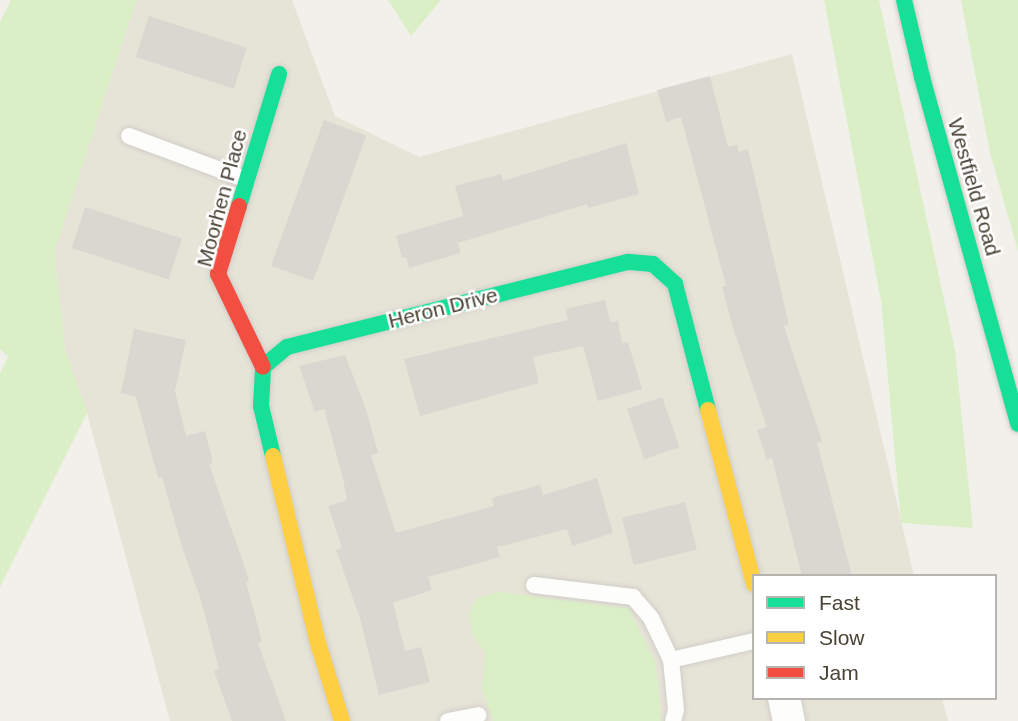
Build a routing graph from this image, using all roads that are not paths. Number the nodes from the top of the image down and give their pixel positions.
1 (904, 0) edge
2 (279, 74) dead end
3 (129, 136) dead end
4 (247, 180) junction
5 (263, 368) junction
6 (1018, 424) edge
7 (752, 576) edge
8 (534, 585) dead end
9 (752, 641) edge
10 (671, 660) junction
11 (784, 700) edge
12 (478, 715) dead end
13 (342, 721) edge
14 (448, 721) edge
15 (673, 721) edge
16 (789, 721) edge

1 - 6 street, Westfield Road
2 - 4 street, Moorhen Place
3 - 4 lane
4 - 5 street, Moorhen Place
5 - 7 street, Heron Drive
5 - 13 street
8 - 10 lane
9 - 10 lane
10 - 15 lane
11 - 16 street
12 - 14 lane

